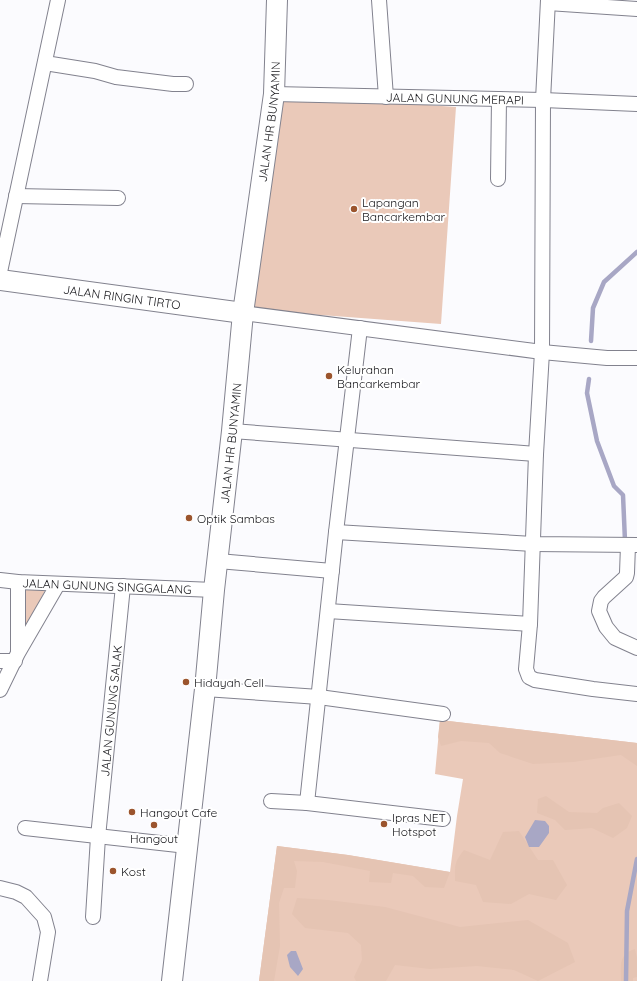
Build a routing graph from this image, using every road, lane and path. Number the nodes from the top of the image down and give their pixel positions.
1 (58, 0) edge
2 (277, 0) edge
3 (379, 0) edge
4 (548, 1) edge
5 (637, 9) edge
6 (45, 64) junction
7 (186, 84) dead end
8 (274, 94) junction
9 (386, 97) junction
10 (498, 99) junction
11 (544, 100) junction
12 (637, 104) edge
13 (498, 179) dead end
14 (16, 196) junction
15 (118, 198) dead end
16 (0, 272) edge
17 (0, 280) edge
18 (243, 313) junction
19 (360, 328) junction
20 (542, 352) junction
21 (637, 358) edge
22 (232, 431) junction
23 (346, 440) junction
24 (536, 454) junction
25 (336, 532) junction
26 (533, 544) junction
27 (633, 545) edge
28 (218, 561) junction
29 (332, 571) junction
30 (0, 580) edge
31 (18, 582) junction
32 (58, 584) junction
33 (123, 586) junction
34 (214, 590) junction
35 (328, 611) junction
36 (530, 624) junction
37 (637, 648) edge
38 (17, 657) junction
39 (0, 661) edge
40 (205, 689) junction
41 (0, 690) edge
42 (637, 694) edge
43 (319, 697) junction
44 (443, 714) dead end
45 (271, 802) dead end
46 (308, 803) junction
47 (443, 819) dead end
48 (25, 828) dead end
49 (98, 836) junction
50 (187, 846) junction
51 (0, 888) edge
52 (93, 917) dead end
53 (40, 981) edge
54 (172, 981) edge

1 - 6 street
2 - 8 main road, JALAN HR BUNYAMIN
3 - 9 street
4 - 5 street
4 - 11 street
6 - 7 street
6 - 14 street
8 - 9 street, JALAN GUNUNG MERAPI
8 - 18 main road, JALAN HR BUNYAMIN
9 - 10 street, JALAN GUNUNG MERAPI
10 - 11 street, JALAN GUNUNG MERAPI
10 - 13 street
11 - 12 street, JALAN GUNUNG MERAPI
11 - 20 street
14 - 15 street
14 - 16 street
17 - 18 main road, JALAN RINGIN TIRTO
18 - 19 street
18 - 22 main road, JALAN HR BUNYAMIN
19 - 20 street
19 - 23 street
20 - 21 street
20 - 24 street
22 - 23 street
22 - 28 main road, JALAN HR BUNYAMIN
23 - 24 street
23 - 25 street
24 - 26 street
25 - 26 street
25 - 29 street
26 - 27 street
26 - 36 street
27 - 37 street
28 - 29 street
28 - 34 main road, JALAN HR BUNYAMIN
29 - 35 street
30 - 31 street, JALAN GUNUNG SINGGALANG
31 - 32 street, JALAN GUNUNG SINGGALANG
31 - 38 street
32 - 33 street, JALAN GUNUNG SINGGALANG
32 - 38 street
33 - 34 street, JALAN GUNUNG SINGGALANG
33 - 49 street, JALAN GUNUNG SALAK
34 - 40 main road, JALAN HR BUNYAMIN
35 - 36 street
35 - 43 street
36 - 42 street
38 - 39 street
38 - 41 street
40 - 43 street
40 - 50 main road, JALAN HR BUNYAMIN
43 - 44 street
43 - 46 street
45 - 46 street
46 - 47 street
48 - 49 street
49 - 50 street
49 - 52 street, JALAN GUNUNG SALAK
50 - 54 main road, JALAN HR BUNYAMIN
51 - 53 street

